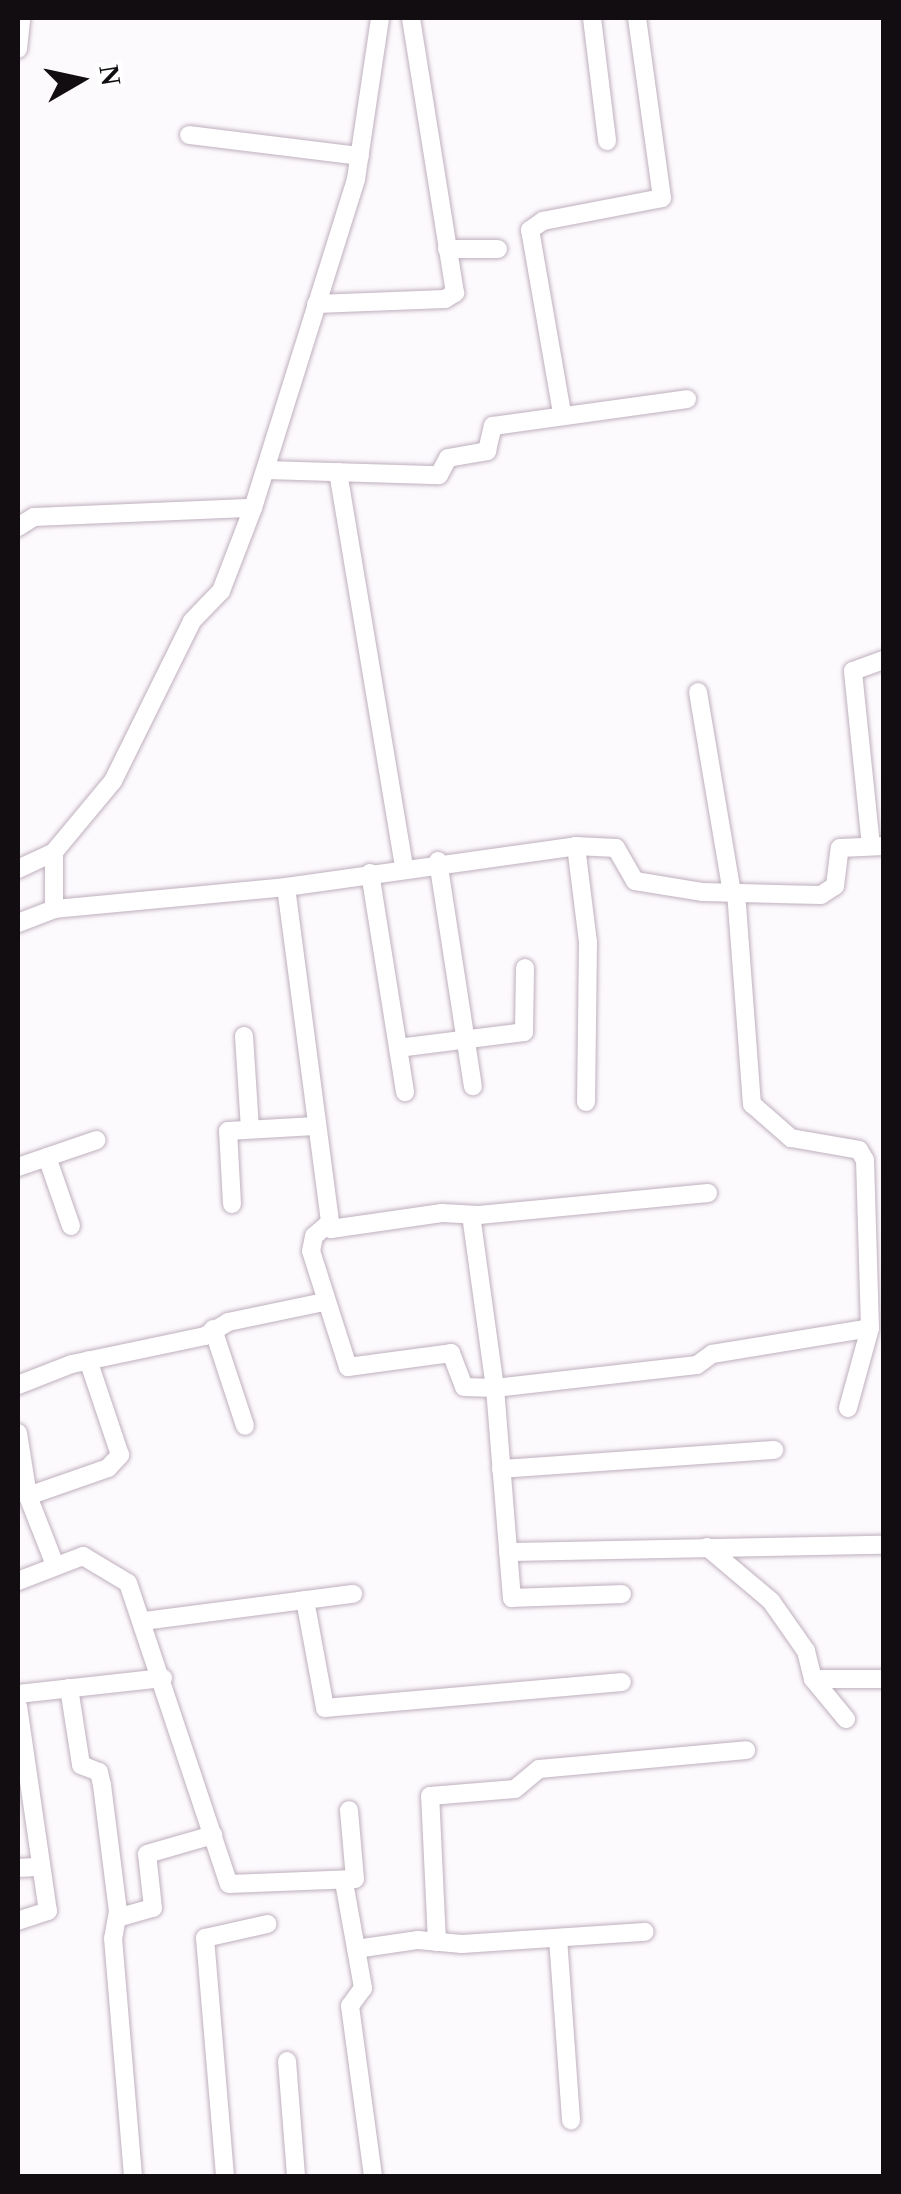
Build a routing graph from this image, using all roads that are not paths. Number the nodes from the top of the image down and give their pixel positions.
1 (21, 18) edge
2 (380, 18) edge
3 (411, 18) edge
4 (592, 18) edge
5 (637, 18) edge
6 (18, 50) edge
7 (190, 136) dead end
8 (607, 141) dead end
9 (360, 156) junction
10 (447, 249) junction
11 (498, 249) dead end
12 (316, 304) junction
13 (687, 398) dead end
14 (562, 414) junction
15 (266, 470) junction
16 (338, 472) junction
17 (253, 508) junction
18 (18, 527) edge
19 (884, 660) edge
20 (698, 692) dead end
21 (576, 846) junction
22 (877, 846) edge
23 (54, 852) junction
24 (438, 862) junction
25 (404, 868) junction
26 (18, 869) edge
27 (370, 874) junction
28 (286, 886) junction
29 (734, 892) junction
30 (54, 910) junction
31 (18, 923) edge
32 (525, 968) dead end
33 (244, 1036) dead end
34 (466, 1039) junction
35 (398, 1048) junction
36 (473, 1086) dead end
37 (405, 1092) dead end
38 (586, 1102) dead end
39 (315, 1126) junction
40 (250, 1128) junction
41 (97, 1140) dead end
42 (48, 1156) junction
43 (18, 1167) edge
44 (708, 1193) dead end
45 (232, 1204) dead end
46 (471, 1215) junction
47 (328, 1224) junction
48 (71, 1226) dead end
49 (324, 1302) junction
50 (870, 1328) junction
51 (213, 1329) junction
52 (88, 1360) junction
53 (18, 1384) edge
54 (495, 1388) junction
55 (848, 1408) dead end
56 (246, 1426) dead end
57 (18, 1434) edge
58 (774, 1450) dead end
59 (502, 1469) junction
60 (28, 1496) junction
61 (884, 1545) edge
62 (707, 1547) junction
63 (508, 1552) junction
64 (55, 1565) junction
65 (18, 1581) edge
66 (353, 1594) dead end
67 (622, 1594) dead end
68 (305, 1600) junction
69 (144, 1621) junction
70 (162, 1678) junction
71 (884, 1678) edge
72 (813, 1679) junction
73 (622, 1682) dead end
74 (69, 1688) junction
75 (18, 1694) edge
76 (18, 1706) edge
77 (846, 1719) dead end
78 (746, 1750) dead end
79 (349, 1810) dead end
80 (213, 1835) junction
81 (40, 1867) junction
82 (18, 1868) edge
83 (344, 1882) junction
84 (116, 1918) junction
85 (18, 1921) edge
86 (268, 1924) dead end
87 (645, 1932) dead end
88 (558, 1938) junction
89 (436, 1942) junction
90 (356, 1950) junction
91 (287, 2062) dead end
92 (571, 2122) dead end
93 (134, 2176) edge
94 (224, 2176) edge
95 (296, 2176) edge
96 (372, 2176) edge

1 - 6 street
2 - 9 street
3 - 10 street
4 - 8 street
5 - 14 street
7 - 9 street
9 - 12 street
10 - 11 street
10 - 12 street
12 - 15 street
13 - 14 street
14 - 16 street
15 - 16 street
15 - 17 street
16 - 25 street
17 - 18 street
17 - 23 street
19 - 22 street
20 - 29 street
21 - 24 street
21 - 29 street
21 - 38 street
22 - 29 street
23 - 26 street
23 - 30 street
24 - 25 street
24 - 34 street
25 - 27 street
27 - 28 street
27 - 35 street
28 - 30 street
28 - 39 street
29 - 50 street
30 - 31 street
32 - 34 street
33 - 40 street
34 - 35 street
34 - 36 street
35 - 37 street
39 - 40 street
39 - 47 street
40 - 45 street
41 - 42 street
42 - 43 street
42 - 48 street
44 - 46 street
46 - 47 street
46 - 54 street
47 - 49 street
49 - 51 street
49 - 54 street
50 - 54 street
50 - 55 street
51 - 52 street
51 - 56 street
52 - 53 street
52 - 60 street
54 - 59 street
57 - 60 street
58 - 59 street
59 - 63 street
60 - 64 street
61 - 62 street
62 - 63 street
62 - 72 street
63 - 67 street
64 - 65 street
64 - 69 street
66 - 68 street
68 - 69 street
68 - 73 street
69 - 70 street
70 - 74 street
70 - 80 street
71 - 72 street
72 - 77 street
74 - 75 street
74 - 84 street
76 - 81 street
78 - 89 street
79 - 83 street
80 - 83 street
80 - 84 street
81 - 82 street
81 - 85 street
83 - 90 street
84 - 93 street
86 - 94 street
87 - 88 street
88 - 89 street
88 - 92 street
89 - 90 street
90 - 96 street
91 - 95 street

